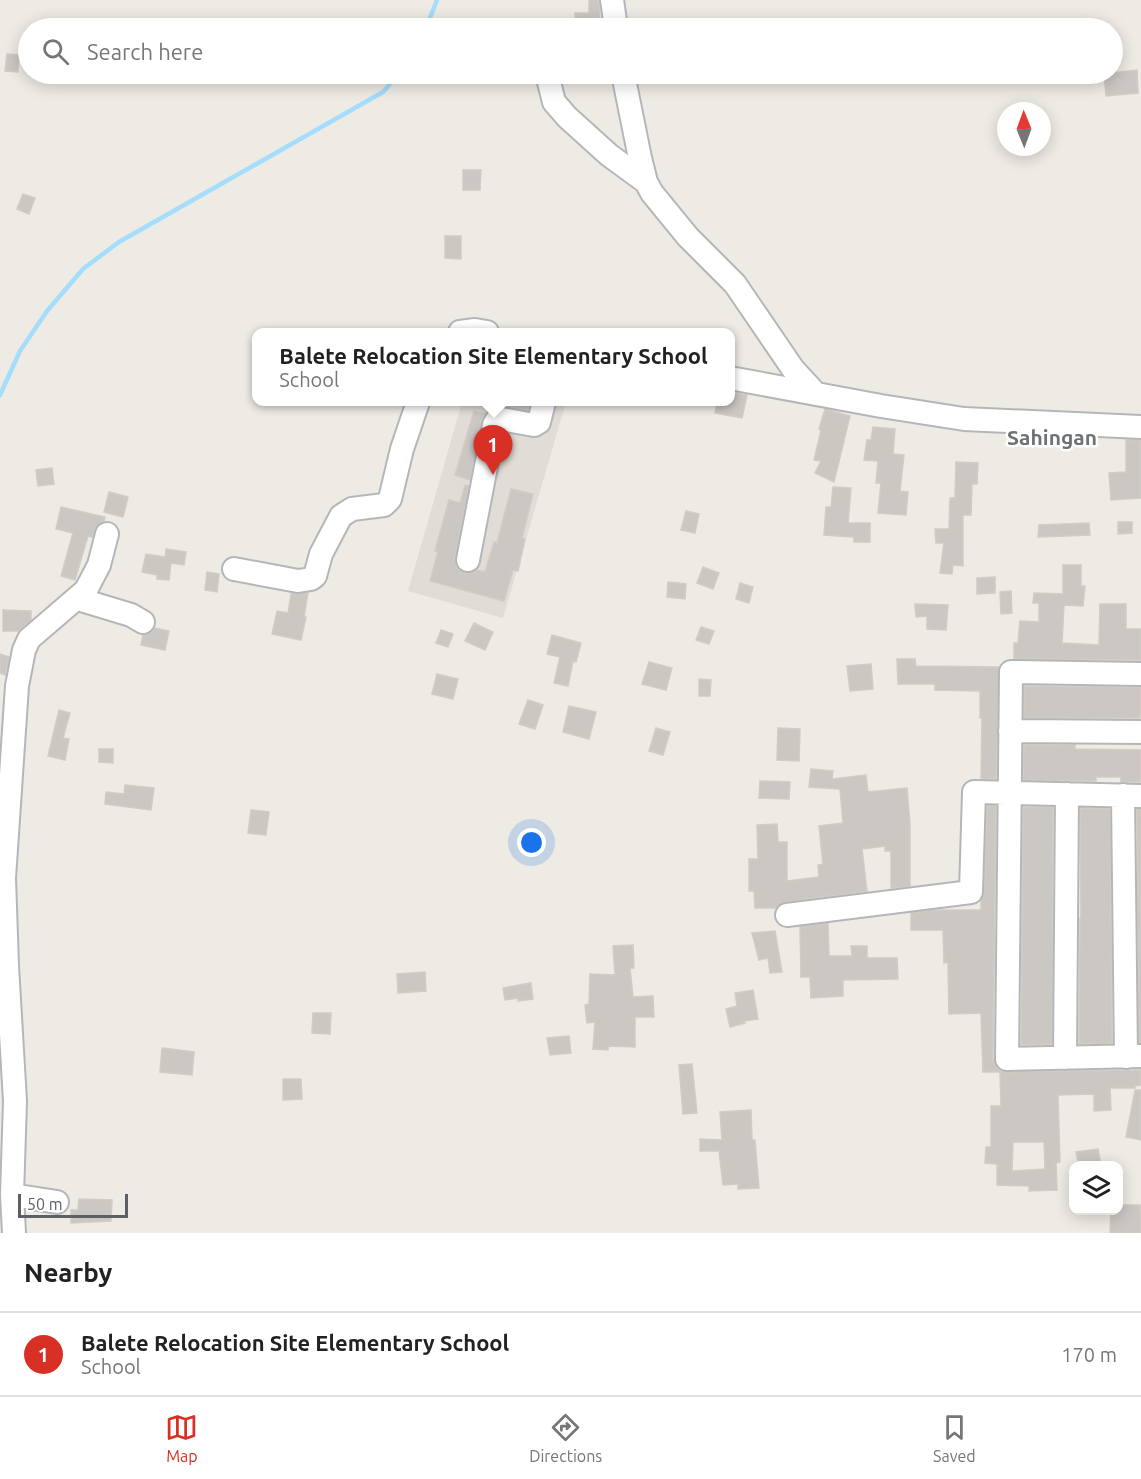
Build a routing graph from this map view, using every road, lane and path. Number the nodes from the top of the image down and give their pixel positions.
1 (612, 0) edge
2 (615, 18) edge
3 (550, 84) edge
4 (625, 84) edge
5 (646, 182) junction
6 (735, 379) edge
7 (816, 394) junction
8 (417, 406) edge
9 (543, 406) edge
10 (1141, 427) edge
11 (107, 534) dead end
12 (468, 560) dead end
13 (234, 569) dead end
14 (78, 599) junction
15 (143, 622) dead end
16 (1141, 674) edge
17 (1010, 731) junction
18 (1141, 732) edge
19 (1010, 792) junction
20 (1067, 794) junction
21 (1132, 796) edge
22 (787, 915) dead end
23 (1134, 1056) edge
24 (1065, 1058) junction
25 (12, 1196) junction
26 (57, 1202) dead end
27 (14, 1233) edge

1 - 2 street
3 - 5 street
4 - 5 street
5 - 7 street
6 - 7 street
7 - 10 street
8 - 13 street
9 - 12 street
11 - 14 street
14 - 15 street
14 - 25 street
16 - 17 street
17 - 18 street
17 - 19 street
19 - 20 street
19 - 22 street
19 - 24 street
20 - 21 street
20 - 24 street
21 - 23 street
23 - 24 street
25 - 26 street
25 - 27 street

